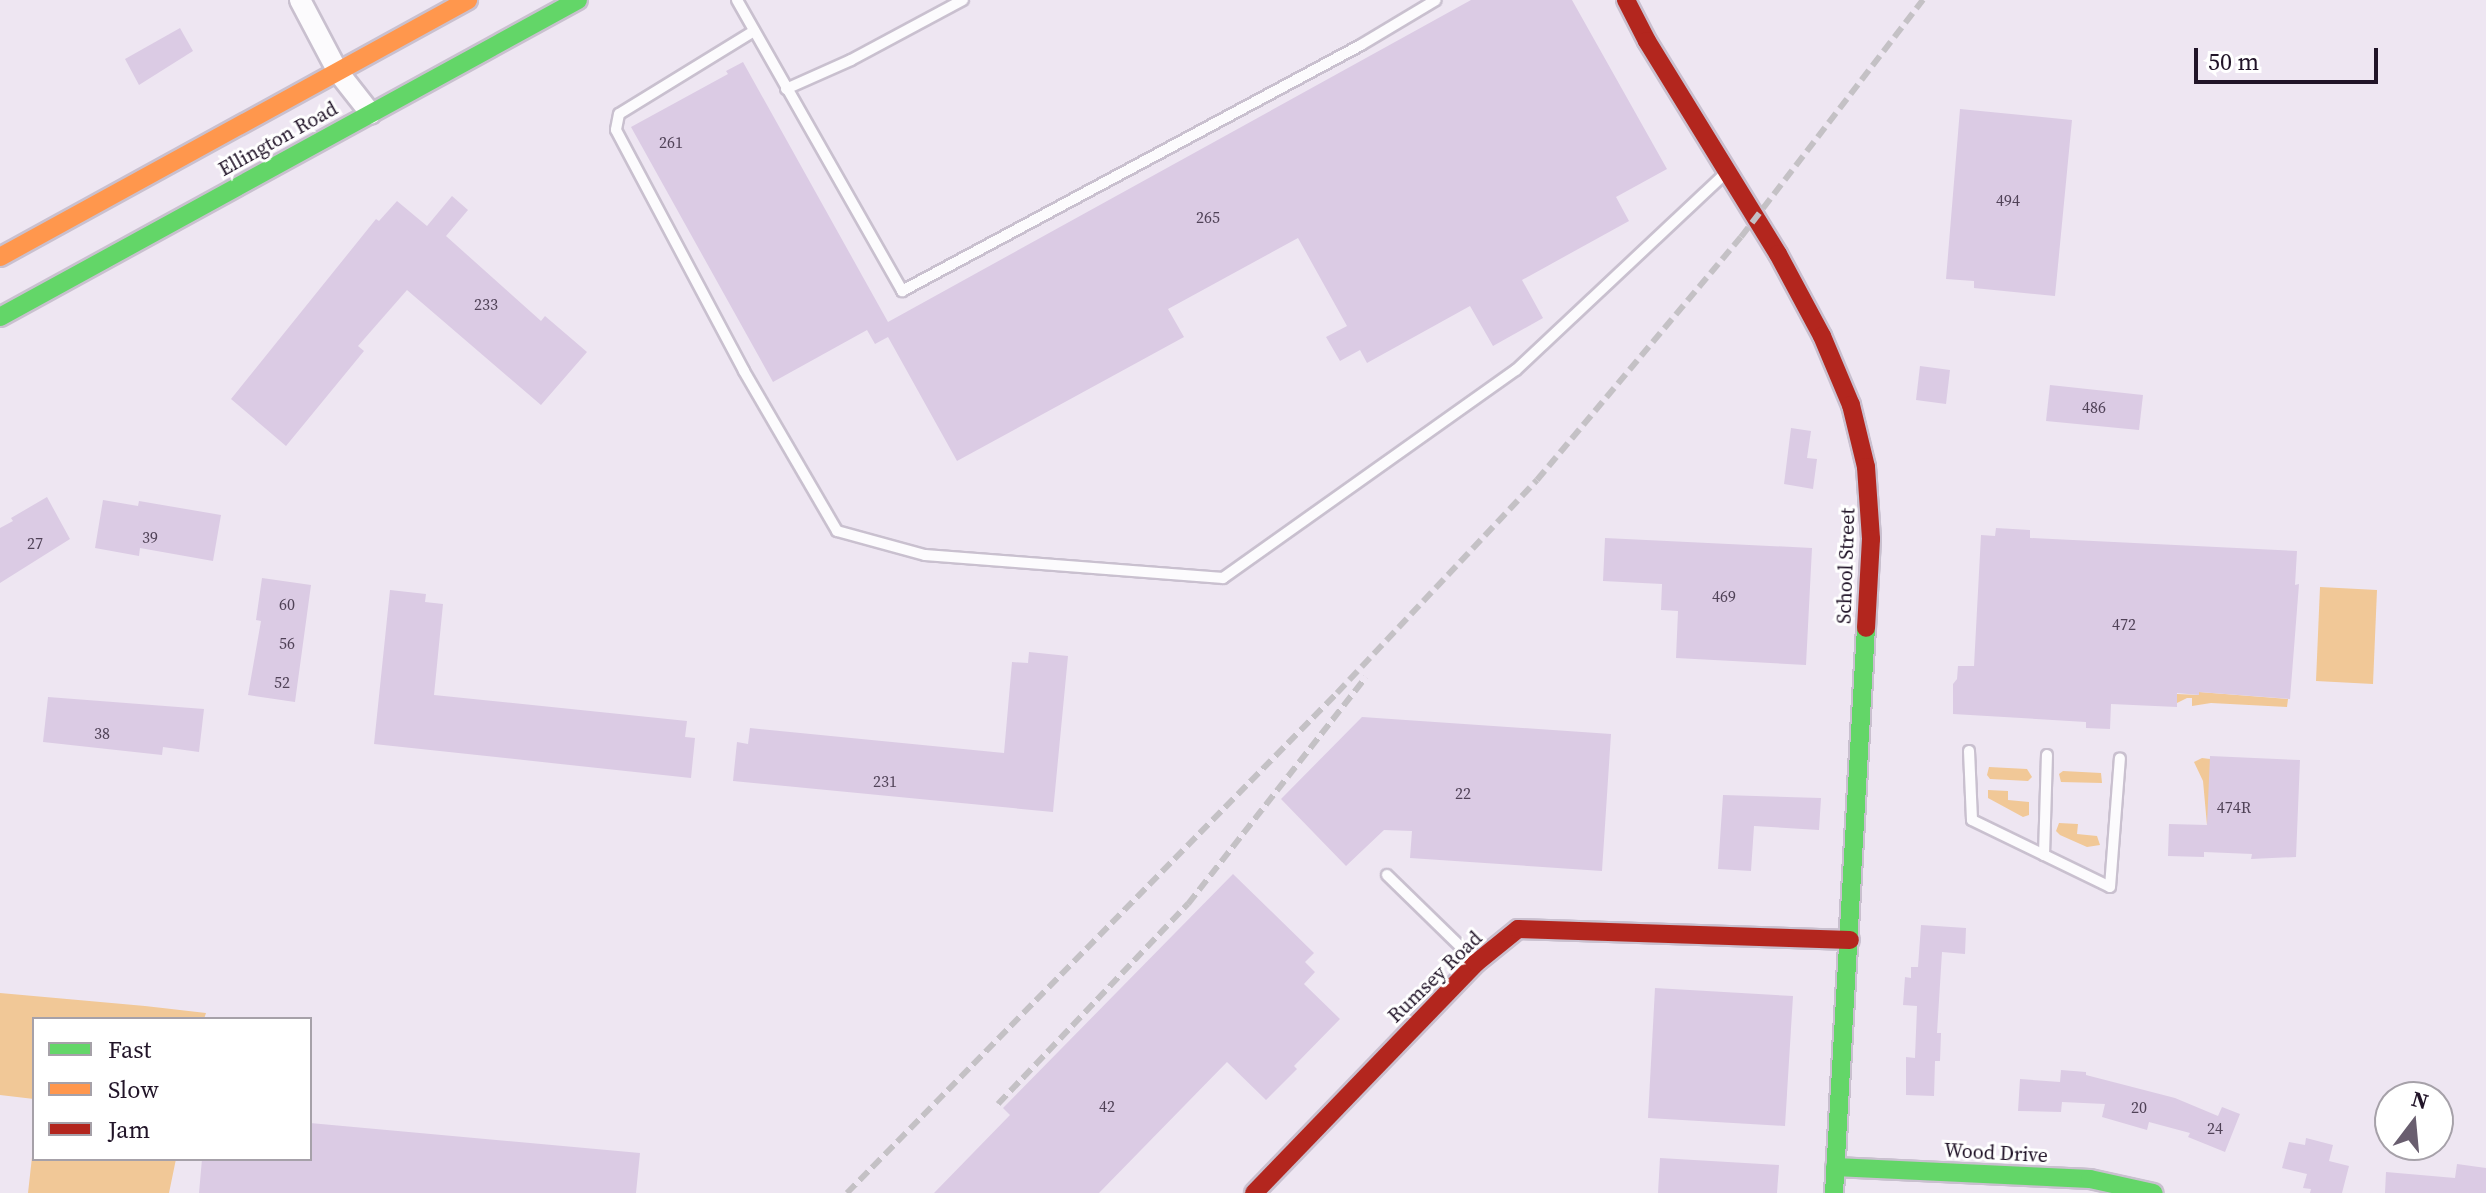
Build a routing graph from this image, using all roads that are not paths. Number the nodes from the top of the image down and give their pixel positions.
1 (300, 0) edge
2 (468, 0) edge
3 (578, 0) edge
4 (737, 0) edge
5 (963, 0) edge
6 (1436, 0) edge
7 (1626, 0) edge
8 (754, 31) junction
9 (338, 72) junction
10 (786, 89) junction
11 (371, 114) junction
12 (1727, 171) junction
13 (0, 257) edge
14 (0, 317) edge
15 (1969, 751) dead end
16 (2047, 755) dead end
17 (2120, 758) dead end
18 (2044, 855) junction
19 (1387, 875) dead end
20 (1850, 940) junction
21 (1476, 963) junction
22 (1835, 1167) junction
23 (1254, 1193) edge
24 (1834, 1193) edge
25 (2153, 1193) edge

1 - 9 street
2 - 9 main road, Ellington Road
3 - 11 main road, Ellington Road
4 - 8 lane
5 - 10 lane
6 - 10 lane
7 - 12 main road, School Street
8 - 10 lane
8 - 12 lane
9 - 11 street
9 - 13 main road, Ellington Road
11 - 14 main road, Ellington Road
12 - 20 main road, School Street
15 - 18 lane
16 - 18 lane
17 - 18 lane
19 - 21 lane
20 - 21 main road, Rumsey Road
20 - 22 main road, School Street
21 - 23 main road, Rumsey Road
22 - 24 main road, School Street
22 - 25 main road, Wood Drive

